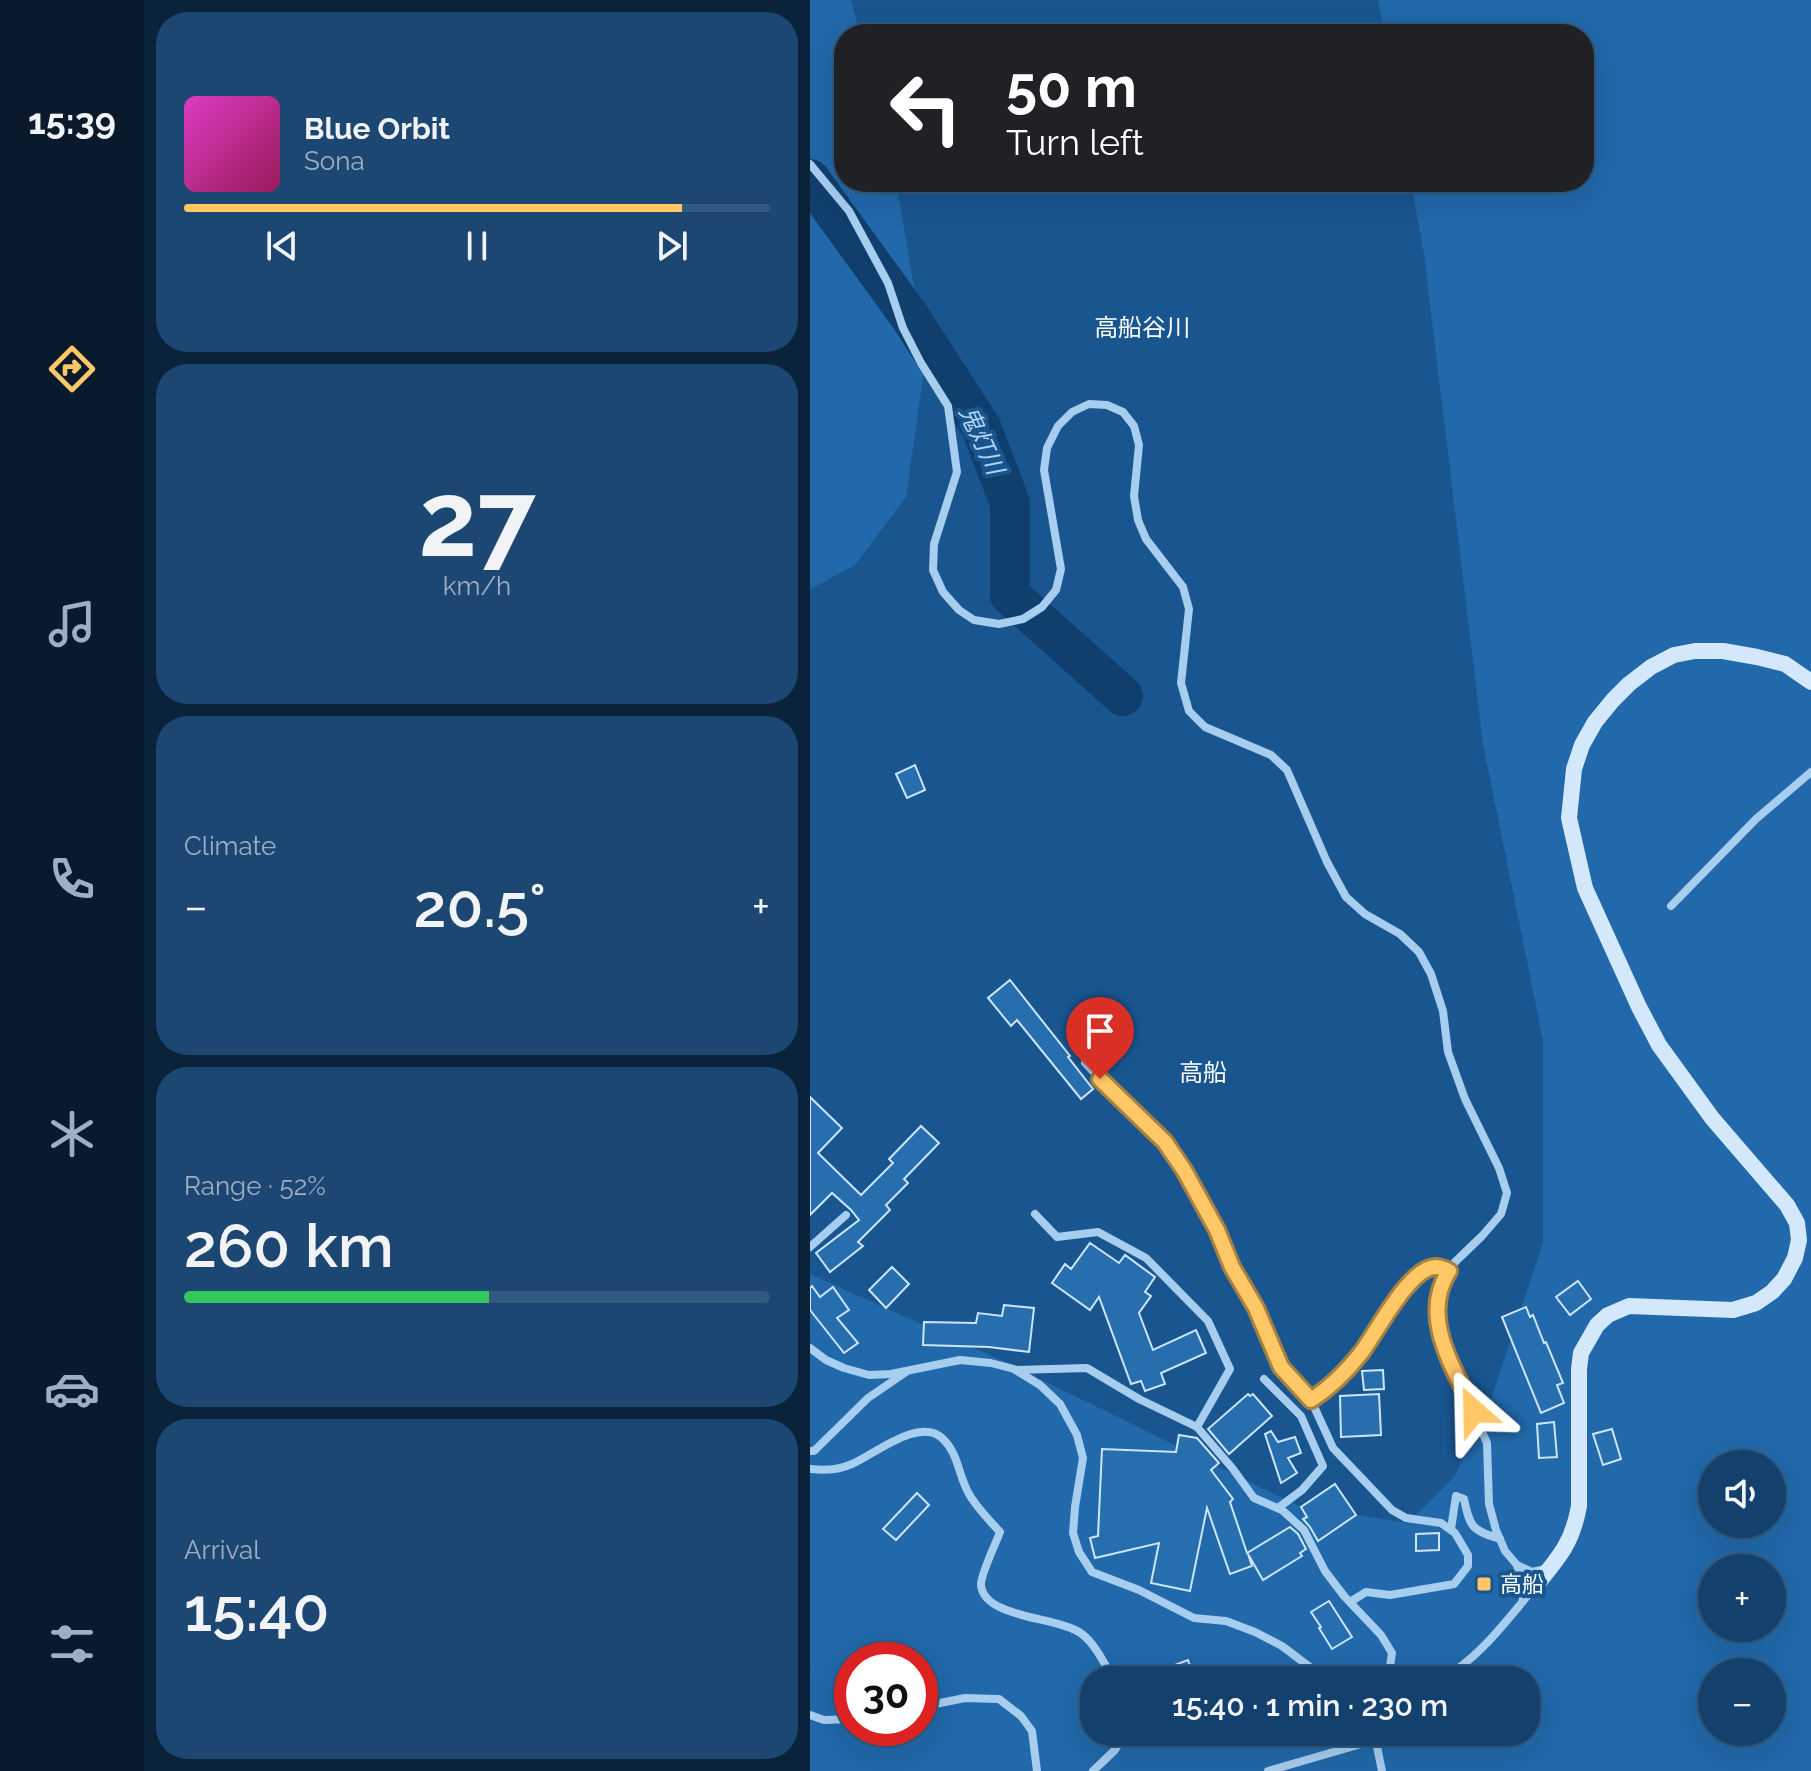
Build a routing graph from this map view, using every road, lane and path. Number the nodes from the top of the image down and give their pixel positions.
1 (810, 164) edge
2 (1811, 682) edge
3 (1811, 772) edge
4 (1671, 906) dead end
5 (1085, 1063) dead end
6 (1035, 1214) dead end
7 (846, 1215) dead end
8 (810, 1247) edge
9 (1449, 1271) junction
10 (810, 1348) edge
11 (1014, 1369) junction
12 (910, 1370) junction
13 (1264, 1379) dead end
14 (1311, 1400) junction
15 (1197, 1427) junction
16 (810, 1451) edge
17 (810, 1469) edge
18 (1278, 1508) junction
19 (1451, 1529) junction
20 (1500, 1539) junction
21 (1517, 1565) junction
22 (1551, 1567) junction
23 (1528, 1595) junction
24 (1350, 1602) junction
25 (1105, 1666) edge
26 (1308, 1666) edge
27 (1390, 1666) edge
28 (1461, 1666) edge
29 (938, 1703) edge
30 (810, 1715) edge
31 (834, 1720) edge
32 (1117, 1746) edge
33 (1344, 1746) edge
34 (1376, 1746) edge
35 (1097, 1770) edge
36 (1037, 1771) edge
37 (1268, 1771) edge
38 (1382, 1771) edge

1 - 9 street
2 - 22 street
3 - 4 street
5 - 14 street
6 - 15 street
7 - 8 street
9 - 14 street
9 - 20 street
10 - 12 street
11 - 12 street
11 - 15 street
11 - 26 street
12 - 16 street
13 - 18 street
14 - 19 street
15 - 18 street
17 - 25 street
18 - 24 street
19 - 20 street
19 - 24 street
20 - 21 street
21 - 22 street
21 - 23 street
22 - 23 street
23 - 28 street
24 - 27 street
29 - 36 street
30 - 31 street
32 - 35 street
33 - 37 street
34 - 38 street

